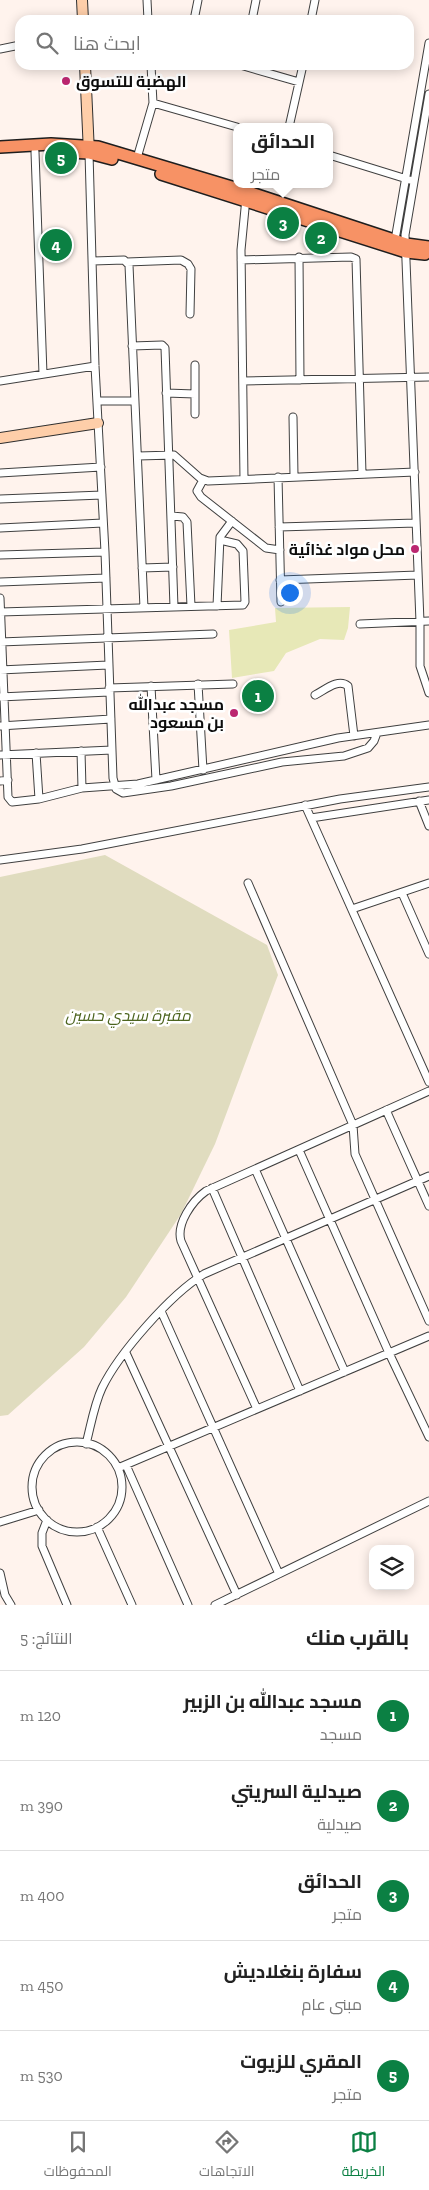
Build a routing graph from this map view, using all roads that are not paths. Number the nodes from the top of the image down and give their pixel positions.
1 (82, 0) edge
2 (147, 0) edge
3 (198, 0) edge
4 (256, 0) edge
5 (315, 0) edge
6 (83, 15) edge
7 (148, 15) edge
8 (195, 15) edge
9 (253, 15) edge
10 (313, 15) edge
11 (429, 43) edge
12 (15, 45) edge
13 (0, 49) edge
14 (85, 70) edge
15 (151, 70) edge
16 (258, 70) edge
17 (302, 70) edge
18 (299, 82) junction
19 (429, 94) edge
20 (153, 103) junction
21 (290, 123) edge
22 (233, 126) edge
23 (0, 147) edge
24 (89, 149) junction
25 (35, 152) junction
26 (0, 154) edge
27 (333, 156) edge
28 (137, 158) junction
29 (410, 180) junction
30 (245, 195) junction
31 (403, 245) junction
32 (429, 247) edge
33 (429, 254) edge
34 (299, 257) junction
35 (241, 260) junction
36 (93, 261) junction
37 (127, 262) junction
38 (190, 314) dead end
39 (132, 346) junction
40 (195, 365) dead end
41 (95, 366) junction
42 (43, 374) junction
43 (429, 377) edge
44 (410, 378) junction
45 (360, 379) junction
46 (300, 380) junction
47 (243, 381) junction
48 (0, 382) edge
49 (166, 393) junction
50 (195, 394) junction
51 (134, 400) junction
52 (97, 401) junction
53 (195, 414) dead end
54 (293, 417) dead end
55 (98, 423) junction
56 (0, 438) edge
57 (169, 455) junction
58 (138, 456) junction
59 (101, 467) junction
60 (0, 472) edge
61 (415, 472) junction
62 (362, 474) junction
63 (294, 476) junction
64 (278, 477) junction
65 (244, 479) junction
66 (203, 480) junction
67 (102, 494) junction
68 (0, 499) edge
69 (172, 516) junction
70 (232, 521) junction
71 (103, 523) junction
72 (416, 523) junction
73 (279, 527) junction
74 (0, 528) edge
75 (220, 540) junction
76 (280, 550) junction
77 (105, 552) junction
78 (0, 555) edge
79 (173, 567) junction
80 (142, 568) junction
81 (418, 575) junction
82 (106, 578) junction
83 (280, 580) junction
84 (0, 582) edge
85 (0, 598) edge
86 (281, 602) dead end
87 (191, 606) junction
88 (217, 606) junction
89 (174, 607) junction
90 (144, 608) junction
91 (106, 609) junction
92 (0, 612) edge
93 (429, 621) edge
94 (420, 622) junction
95 (360, 624) dead end
96 (213, 634) dead end
97 (107, 638) junction
98 (1, 642) edge
99 (108, 665) junction
100 (2, 670) edge
101 (427, 682) edge
102 (198, 684) junction
103 (233, 684) dead end
104 (151, 686) junction
105 (109, 690) junction
106 (429, 693) edge
107 (315, 695) dead end
108 (2, 697) edge
109 (111, 719) junction
110 (429, 725) edge
111 (3, 726) edge
112 (377, 733) junction
113 (354, 736) junction
114 (112, 750) junction
115 (81, 752) junction
116 (36, 753) junction
117 (3, 754) edge
118 (203, 770) junction
119 (156, 780) junction
120 (4, 781) edge
121 (115, 787) junction
122 (429, 787) edge
123 (82, 788) junction
124 (396, 790) junction
125 (39, 799) junction
126 (429, 800) edge
127 (419, 801) junction
128 (402, 803) junction
129 (305, 805) junction
130 (311, 818) junction
131 (429, 826) edge
132 (0, 860) edge
133 (248, 883) dead end
134 (429, 883) edge
135 (402, 893) junction
136 (352, 909) junction
137 (429, 954) edge
138 (429, 1082) edge
139 (429, 1091) edge
140 (386, 1110) junction
141 (354, 1125) junction
142 (299, 1150) junction
143 (255, 1169) junction
144 (429, 1176) edge
145 (418, 1181) junction
146 (212, 1188) junction
147 (374, 1200) junction
148 (429, 1206) edge
149 (329, 1219) junction
150 (286, 1238) junction
151 (241, 1257) junction
152 (197, 1278) junction
153 (161, 1311) junction
154 (429, 1322) edge
155 (429, 1336) edge
156 (126, 1353) junction
157 (389, 1353) junction
158 (345, 1372) junction
159 (300, 1391) junction
160 (257, 1409) junction
161 (213, 1428) junction
162 (429, 1437) edge
163 (86, 1444) junction
164 (169, 1446) junction
165 (126, 1465) junction
166 (118, 1468) junction
167 (429, 1500) edge
168 (38, 1510) junction
169 (46, 1520) junction
170 (0, 1522) edge
171 (97, 1527) junction
172 (0, 1573) edge
173 (279, 1574) junction
174 (237, 1595) junction
175 (11, 1605) edge
176 (67, 1605) edge
177 (132, 1605) edge
178 (188, 1605) edge
179 (216, 1605) edge

1 - 6 street
2 - 7 street
3 - 8 street
4 - 9 street
5 - 10 street
11 - 29 street
12 - 13 street
14 - 24 street
15 - 20 street
16 - 18 street
17 - 18 street
18 - 21 street
19 - 29 street
20 - 22 street
20 - 28 street
23 - 24 main road
24 - 25 main road
24 - 28 main road
24 - 30 main road
24 - 36 street
25 - 26 main road
25 - 42 street
27 - 29 street
28 - 30 main road
29 - 31 street
29 - 31 street
30 - 31 main road
30 - 31 main road
30 - 35 street
31 - 32 main road
31 - 33 main road
31 - 44 street
34 - 35 street
34 - 45 street
34 - 46 street
35 - 47 street
36 - 37 street
36 - 41 street
37 - 38 street
37 - 39 street
39 - 49 street
39 - 51 street
40 - 50 street
41 - 42 street
41 - 52 street
42 - 48 street
43 - 44 street
44 - 45 street
44 - 61 street
45 - 46 street
45 - 62 street
46 - 47 street
47 - 65 street
49 - 50 street
49 - 57 street
50 - 53 street
51 - 52 street
51 - 58 street
52 - 55 street
54 - 63 street
55 - 56 street
55 - 59 street
57 - 58 street
57 - 66 street
57 - 69 street
58 - 80 street
59 - 60 street
59 - 67 street
61 - 62 street
61 - 72 street
62 - 63 street
63 - 64 street
64 - 65 street
64 - 73 street
65 - 66 street
66 - 70 street
67 - 68 street
67 - 71 street
69 - 79 street
69 - 87 street
70 - 75 street
70 - 76 street
71 - 74 street
71 - 77 street
72 - 73 street
72 - 81 street
73 - 76 street
75 - 88 street
75 - 88 street
76 - 83 street
77 - 78 street
77 - 82 street
79 - 80 street
79 - 89 street
80 - 90 street
81 - 83 street
81 - 94 street
82 - 84 street
82 - 91 street
83 - 86 street
85 - 92 street
87 - 88 street
87 - 89 street
89 - 90 street
90 - 91 street
91 - 92 street
91 - 97 street
92 - 98 street
93 - 94 street
94 - 95 street
94 - 101 street
96 - 97 street
97 - 98 street
97 - 99 street
98 - 100 street
99 - 100 street
99 - 105 street
100 - 108 street
101 - 106 street
102 - 103 street
102 - 104 street
102 - 118 street
104 - 105 street
104 - 119 street
105 - 108 street
105 - 109 street
107 - 113 street
108 - 111 street
109 - 111 street
109 - 114 street
110 - 112 street
111 - 117 street
112 - 113 street
112 - 121 street
113 - 118 street
114 - 115 street
114 - 121 street
115 - 116 street
115 - 123 street
116 - 117 street
116 - 125 street
117 - 120 street
118 - 119 street
119 - 121 street
120 - 125 street
121 - 123 street
122 - 124 street
123 - 125 street
124 - 128 street
124 - 129 street
126 - 127 street
127 - 128 street
127 - 131 street
128 - 130 street
129 - 130 street
129 - 132 street
130 - 136 street
133 - 141 street
134 - 135 street
135 - 136 street
135 - 137 street
136 - 138 street
139 - 140 street
140 - 141 street
140 - 145 street
141 - 142 street
141 - 147 street
142 - 143 street
142 - 149 street
143 - 146 street
143 - 150 street
144 - 145 street
145 - 147 street
145 - 148 street
146 - 151 street
146 - 152 street
147 - 149 street
147 - 154 street
149 - 150 street
149 - 157 street
150 - 151 street
150 - 158 street
151 - 152 street
151 - 159 street
152 - 153 street
152 - 160 street
153 - 156 street
153 - 161 street
155 - 157 street
156 - 163 street
156 - 164 street
157 - 158 street
157 - 162 street
158 - 159 street
159 - 160 street
160 - 161 street
161 - 164 street
161 - 173 street
163 - 166 street
163 - 168 street
164 - 165 street
164 - 174 street
165 - 166 street
165 - 178 street
166 - 171 street
167 - 173 street
168 - 169 street
168 - 170 street
169 - 171 street
169 - 176 street
171 - 177 street
172 - 175 street
173 - 174 street
174 - 179 street

